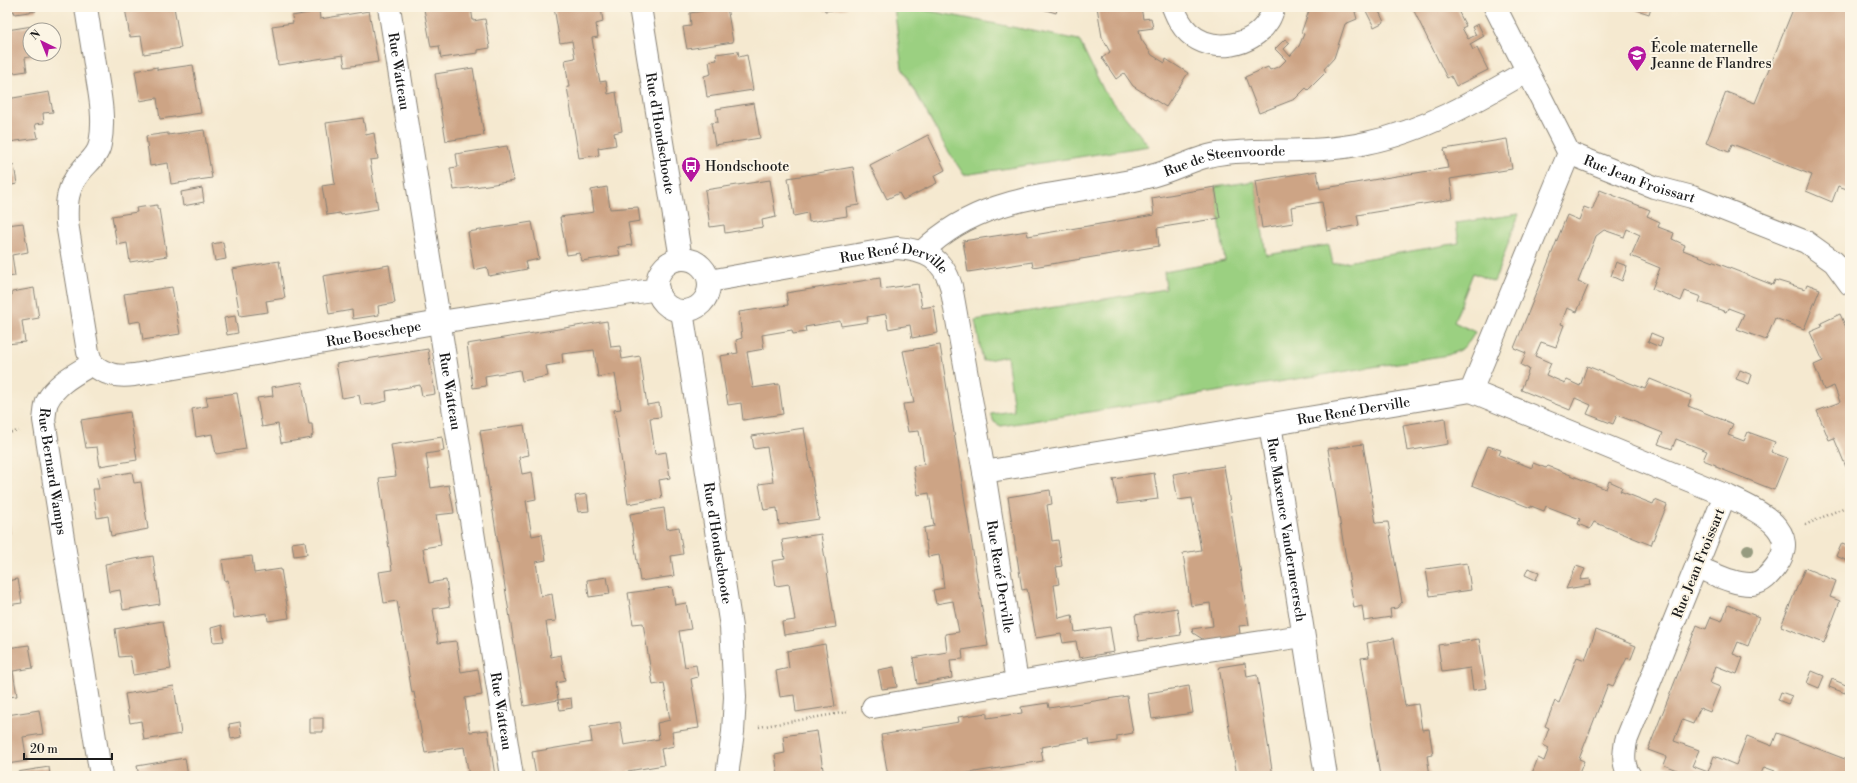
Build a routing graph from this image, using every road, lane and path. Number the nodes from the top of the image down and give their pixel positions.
1 (86, 7) edge
2 (389, 7) edge
3 (640, 7) edge
4 (1173, 7) edge
5 (1274, 7) edge
6 (1495, 7) edge
7 (1527, 71) junction
8 (1569, 153) junction
9 (923, 251) junction
10 (680, 259) junction
11 (709, 281) junction
12 (1850, 284) edge
13 (658, 289) junction
14 (682, 311) junction
15 (440, 322) junction
16 (92, 364) junction
17 (1471, 391) junction
18 (1270, 424) junction
19 (984, 472) junction
20 (1725, 495) junction
21 (1850, 505) edge
22 (1781, 535) junction
23 (1696, 567) junction
24 (1304, 636) junction
25 (1017, 682) junction
26 (873, 707) joint
27 (733, 732) junction
28 (101, 776) edge
29 (512, 776) edge
30 (727, 776) edge
31 (1326, 776) edge
32 (1630, 776) edge

1 - 16 street
2 - 15 street, Rue Watteau
3 - 10 street, Rue d'Hondschoote
4 - 5 street
6 - 7 street, Rue Jean Froissart
7 - 8 street, Rue Jean Froissart
7 - 9 street, Rue de Steenvoorde
8 - 12 street, Rue Jean Froissart
8 - 17 street
9 - 11 street, Rue René Derville
9 - 19 street, Rue René Derville
10 - 11 street
10 - 13 street
11 - 14 street
13 - 14 street
13 - 15 street, Rue Boeschepe
14 - 27 street, Rue d'Hondschoote
15 - 16 street, Rue Boeschepe
15 - 29 street, Rue Watteau
16 - 28 street, Rue Bernard Wamps
17 - 18 street, Rue René Derville
17 - 20 street, Rue Jean Froissart
18 - 19 street, Rue René Derville
18 - 24 street, Rue Maxence Vandermeersch
19 - 25 street, Rue René Derville
20 - 22 street
20 - 23 street, Rue Jean Froissart
21 - 22 path
22 - 23 street
23 - 32 street, Rue Jean Froissart
24 - 25 street, Rue Maxence Vandermeersch
24 - 31 street, Rue Maxence Vandermeersch
25 - 26 street
26 - 27 path
27 - 30 street, Rue d'Hondschoote

